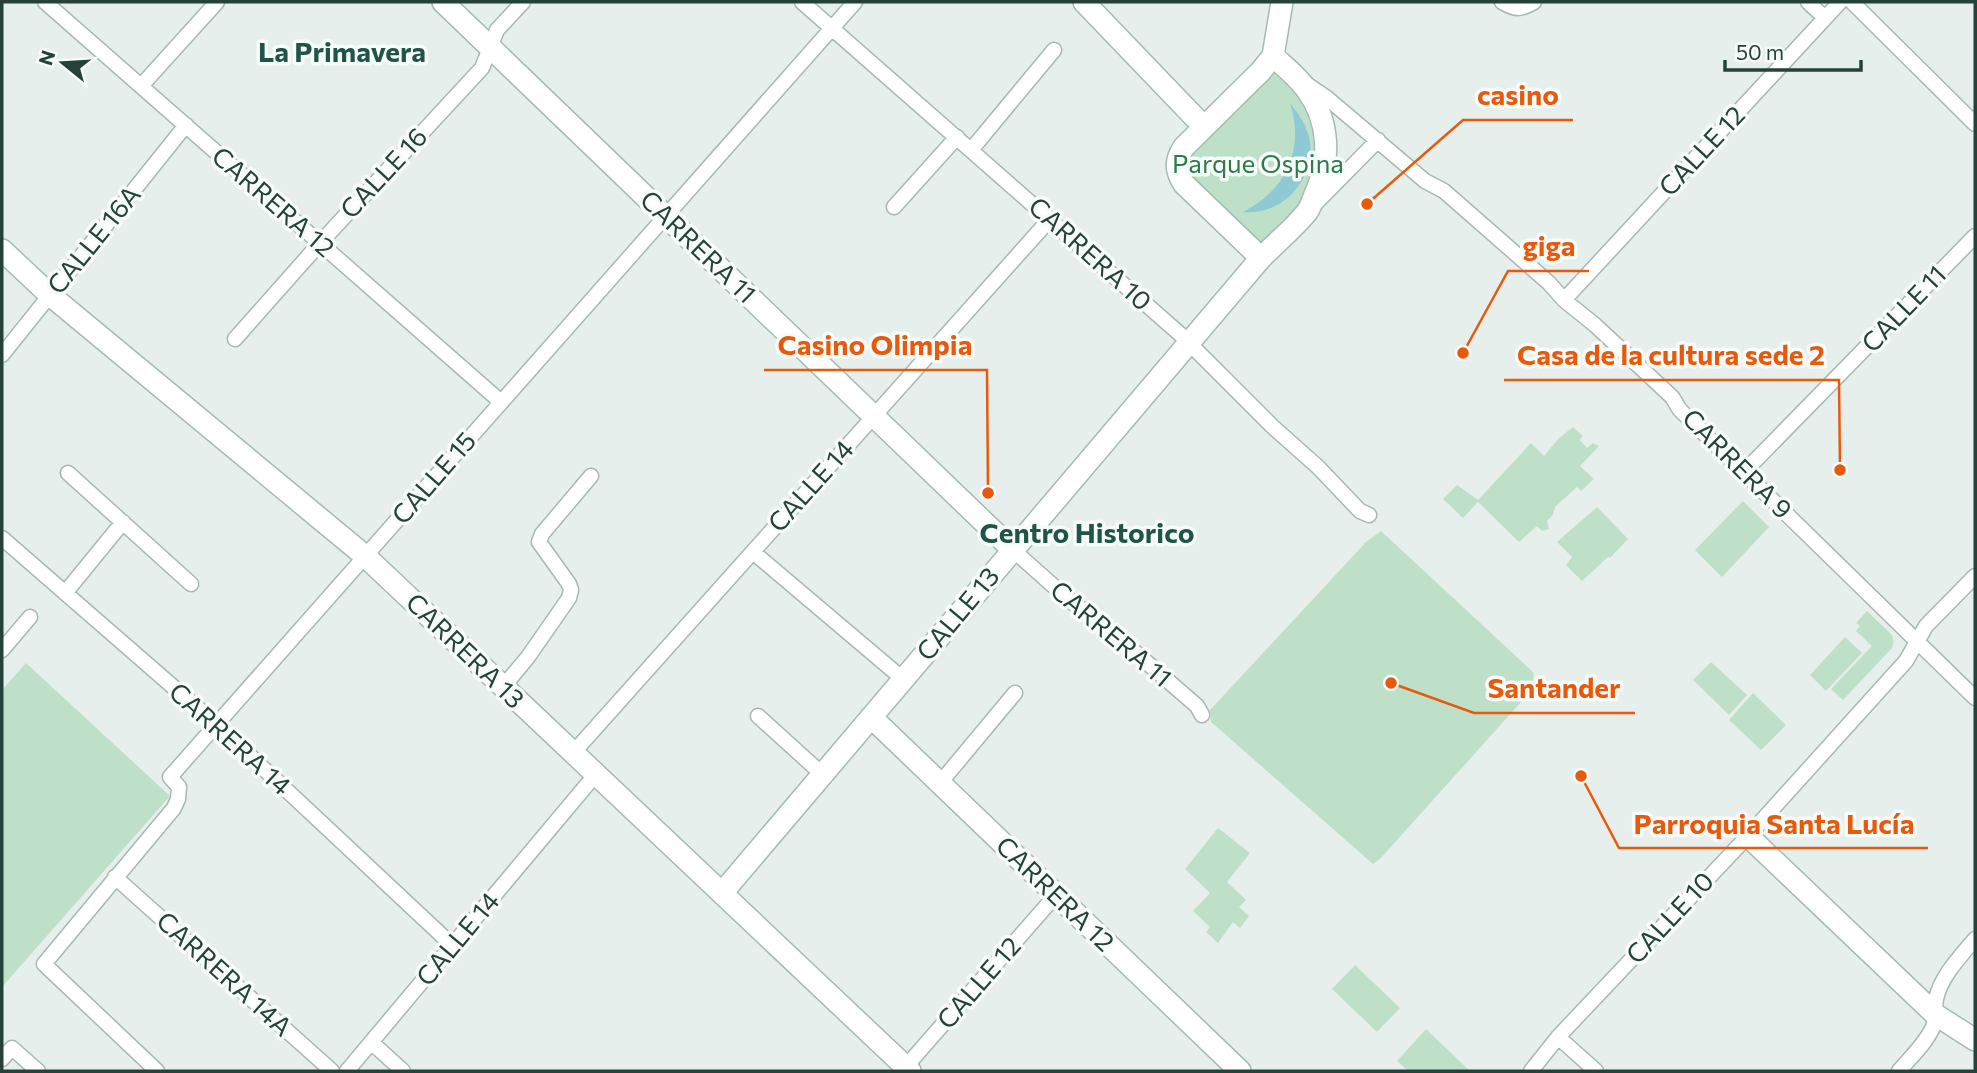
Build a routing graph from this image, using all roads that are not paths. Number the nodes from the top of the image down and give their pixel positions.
1 (45, 2) edge
2 (217, 2) edge
3 (443, 2) edge
4 (523, 2) edge
5 (802, 2) edge
6 (855, 2) edge
7 (1084, 2) edge
8 (1282, 2) edge
9 (1502, 2) edge
10 (1808, 2) edge
11 (1840, 2) edge
12 (1852, 2) edge
13 (1530, 4) edge
14 (1825, 18) junction
15 (831, 27) junction
16 (491, 48) junction
17 (1054, 50) dead end
18 (1273, 56) junction
19 (1298, 78) junction
20 (141, 86) junction
21 (1975, 124) edge
22 (186, 125) junction
23 (1204, 127) junction
24 (957, 137) junction
25 (1378, 140) junction
26 (971, 150) junction
27 (894, 207) dead end
28 (1307, 211) junction
29 (665, 216) junction
30 (1050, 219) junction
31 (1975, 236) edge
32 (320, 243) junction
33 (2, 250) edge
34 (1261, 258) junction
35 (50, 295) junction
36 (1564, 300) junction
37 (235, 339) dead end
38 (1189, 342) junction
39 (2, 355) edge
40 (501, 401) junction
41 (874, 416) junction
42 (1744, 472) junction
43 (68, 473) dead end
44 (591, 476) dead end
45 (1369, 515) dead end
46 (123, 522) junction
47 (2, 538) edge
48 (1013, 550) junction
49 (753, 552) junction
50 (365, 556) junction
51 (1975, 576) edge
52 (191, 584) dead end
53 (65, 593) junction
54 (30, 617) dead end
55 (1916, 641) junction
56 (2, 650) edge
57 (903, 679) junction
58 (503, 687) junction
59 (1016, 693) dead end
60 (1975, 698) edge
61 (1202, 715) dead end
62 (758, 716) dead end
63 (871, 717) junction
64 (216, 725) junction
65 (573, 753) junction
66 (596, 774) junction
67 (822, 775) junction
68 (940, 783) junction
69 (1748, 835) junction
70 (116, 877) junction
71 (722, 893) junction
72 (1056, 895) junction
73 (1975, 939) edge
74 (452, 945) junction
75 (1936, 1015) junction
76 (1558, 1037) junction
77 (1975, 1040) edge
78 (371, 1042) junction
79 (2, 1059) edge
80 (1217, 1063) edge
81 (906, 1070) edge
82 (38, 1071) edge
83 (157, 1071) edge
84 (332, 1071) edge
85 (346, 1071) edge
86 (403, 1071) edge
87 (1240, 1071) edge
88 (1531, 1071) edge
89 (1596, 1071) edge
90 (1899, 1071) edge

1 - 20 street, CARRERA 12
2 - 20 street
3 - 16 main road, CARRERA 11
4 - 16 street, CALLE 16
5 - 15 street, CARRERA 10
6 - 15 street, CALLE 15
7 - 23 main road
8 - 18 main road
9 - 13 street
10 - 14 street
11 - 14 street, CALLE 12
12 - 21 street
14 - 36 street, CALLE 12
15 - 24 street, CARRERA 10
15 - 29 street, CALLE 15
16 - 29 main road, CARRERA 11
16 - 32 street, CALLE 16
17 - 26 street
18 - 19 main road, CALLE 13
18 - 23 main road
19 - 25 street, CARRERA 9
19 - 28 main road, CALLE 13
20 - 22 street, CARRERA 12
22 - 32 street, CARRERA 12
22 - 35 street, CALLE 16A
23 - 34 main road
24 - 26 street, CARRERA 10
24 - 27 street
25 - 28 street, CALLE 13
25 - 36 street, CARRERA 9
26 - 30 street, CARRERA 10
28 - 34 main road, CALLE 13
29 - 40 street, CALLE 15
29 - 41 main road, CARRERA 11
30 - 38 street, CARRERA 10
30 - 41 street, CALLE 14
31 - 42 street, CALLE 11
32 - 37 street, CALLE 16
32 - 40 street, CARRERA 12
33 - 35 main road, CARRERA 13
34 - 38 main road, CALLE 13
35 - 39 street, CALLE 16A
35 - 50 main road, CARRERA 13
36 - 42 street, CARRERA 9
38 - 45 street, CARRERA 10
38 - 48 main road, CALLE 13
40 - 50 street, CALLE 15
41 - 48 main road, CARRERA 11
41 - 49 street, CALLE 14
42 - 55 street, CARRERA 9
43 - 46 street
44 - 58 street
46 - 52 street
46 - 53 street
47 - 53 street, CARRERA 14
48 - 57 main road, CALLE 13
48 - 61 street, CARRERA 11
49 - 57 street
49 - 65 street, CALLE 14
50 - 58 main road, CARRERA 13
50 - 64 street, CALLE 15
51 - 55 street, CALLE 10
53 - 64 street, CARRERA 14
54 - 56 street
55 - 60 street, CARRERA 9
55 - 69 street, CALLE 10
57 - 63 main road, CALLE 13
58 - 65 main road, CARRERA 13
59 - 68 street
62 - 67 street
63 - 67 main road, CALLE 13
63 - 68 main road, CARRERA 12
64 - 70 street, CALLE 15
64 - 74 street, CARRERA 14
65 - 66 main road, CARRERA 13
66 - 71 main road, CARRERA 13
66 - 74 street, CALLE 14
67 - 71 main road, CALLE 13
68 - 72 main road, CARRERA 12
69 - 75 main road
69 - 76 street, CALLE 10
70 - 83 street, CALLE 15
70 - 84 street, CARRERA 14A
71 - 81 main road, CARRERA 13
72 - 80 main road, CARRERA 12
72 - 81 street, CALLE 12
73 - 75 street
74 - 78 street, CALLE 14
75 - 77 main road
75 - 90 street
76 - 88 street, CALLE 10
76 - 89 street
78 - 85 street, CALLE 14
78 - 86 street
79 - 82 street
80 - 87 main road, CARRERA 12

